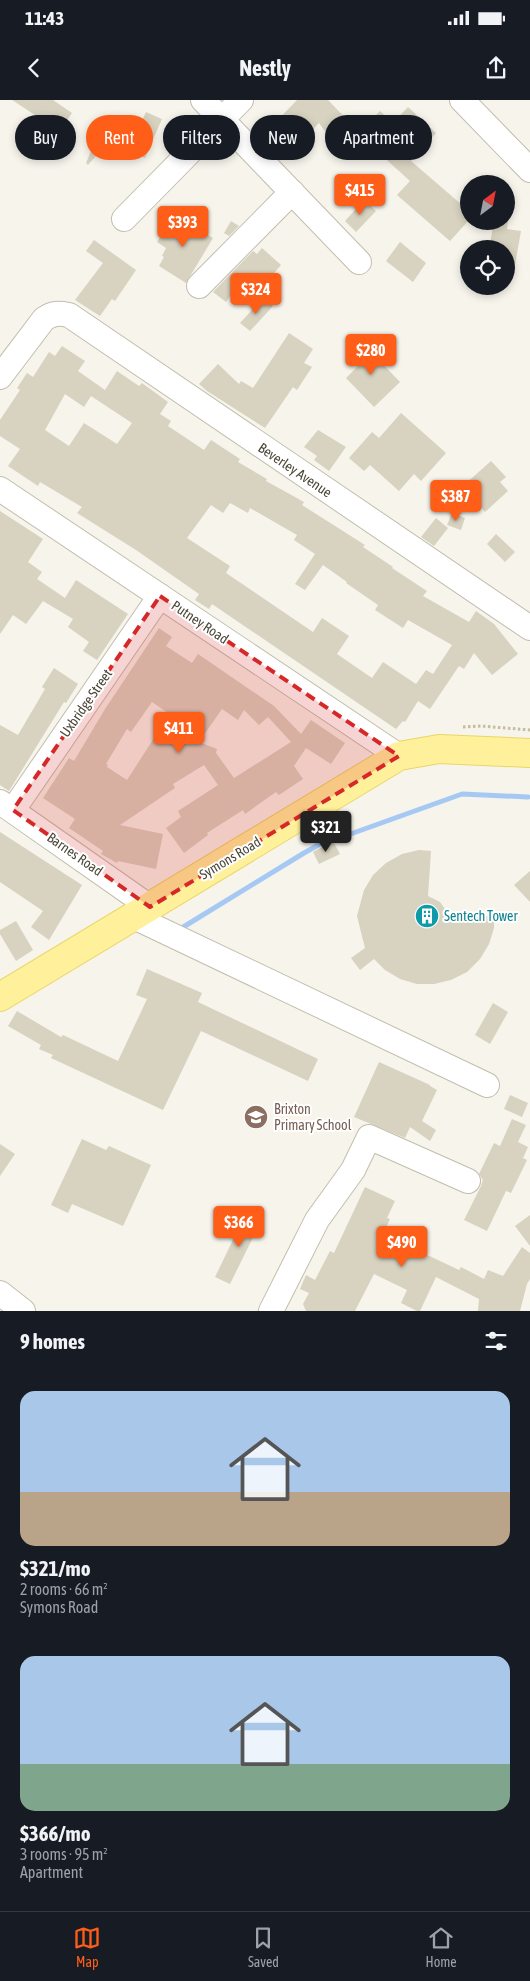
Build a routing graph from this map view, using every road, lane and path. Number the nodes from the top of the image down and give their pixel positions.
1 (203, 100) edge
2 (241, 100) edge
3 (462, 100) edge
4 (218, 115) edge
5 (226, 115) edge
6 (240, 137) edge
7 (182, 160) edge
8 (530, 170) edge
9 (297, 196) junction
10 (124, 219) dead end
11 (261, 240) dead end
12 (359, 262) dead end
13 (199, 286) dead end
14 (0, 377) edge
15 (0, 489) edge
16 (160, 596) junction
17 (530, 628) edge
18 (530, 753) edge
19 (399, 756) junction
20 (6, 806) edge
21 (142, 912) junction
22 (0, 998) edge
23 (487, 1085) dead end
24 (468, 1181) dead end
25 (0, 1293) edge
26 (23, 1311) edge
27 (271, 1311) edge

1 - 4 street
2 - 5 street
3 - 8 street
6 - 9 street
7 - 10 street
9 - 11 street
9 - 12 street
9 - 13 street
14 - 17 street, Beverley Avenue
15 - 16 street, Putney Road
16 - 19 street, Putney Road
16 - 20 street, Uxbridge Street
18 - 19 main road, Symons Road
19 - 21 main road, Symons Road
20 - 21 street, Barnes Road
21 - 22 main road, Symons Road
21 - 23 street, Barnes Road
24 - 27 street
25 - 26 street

